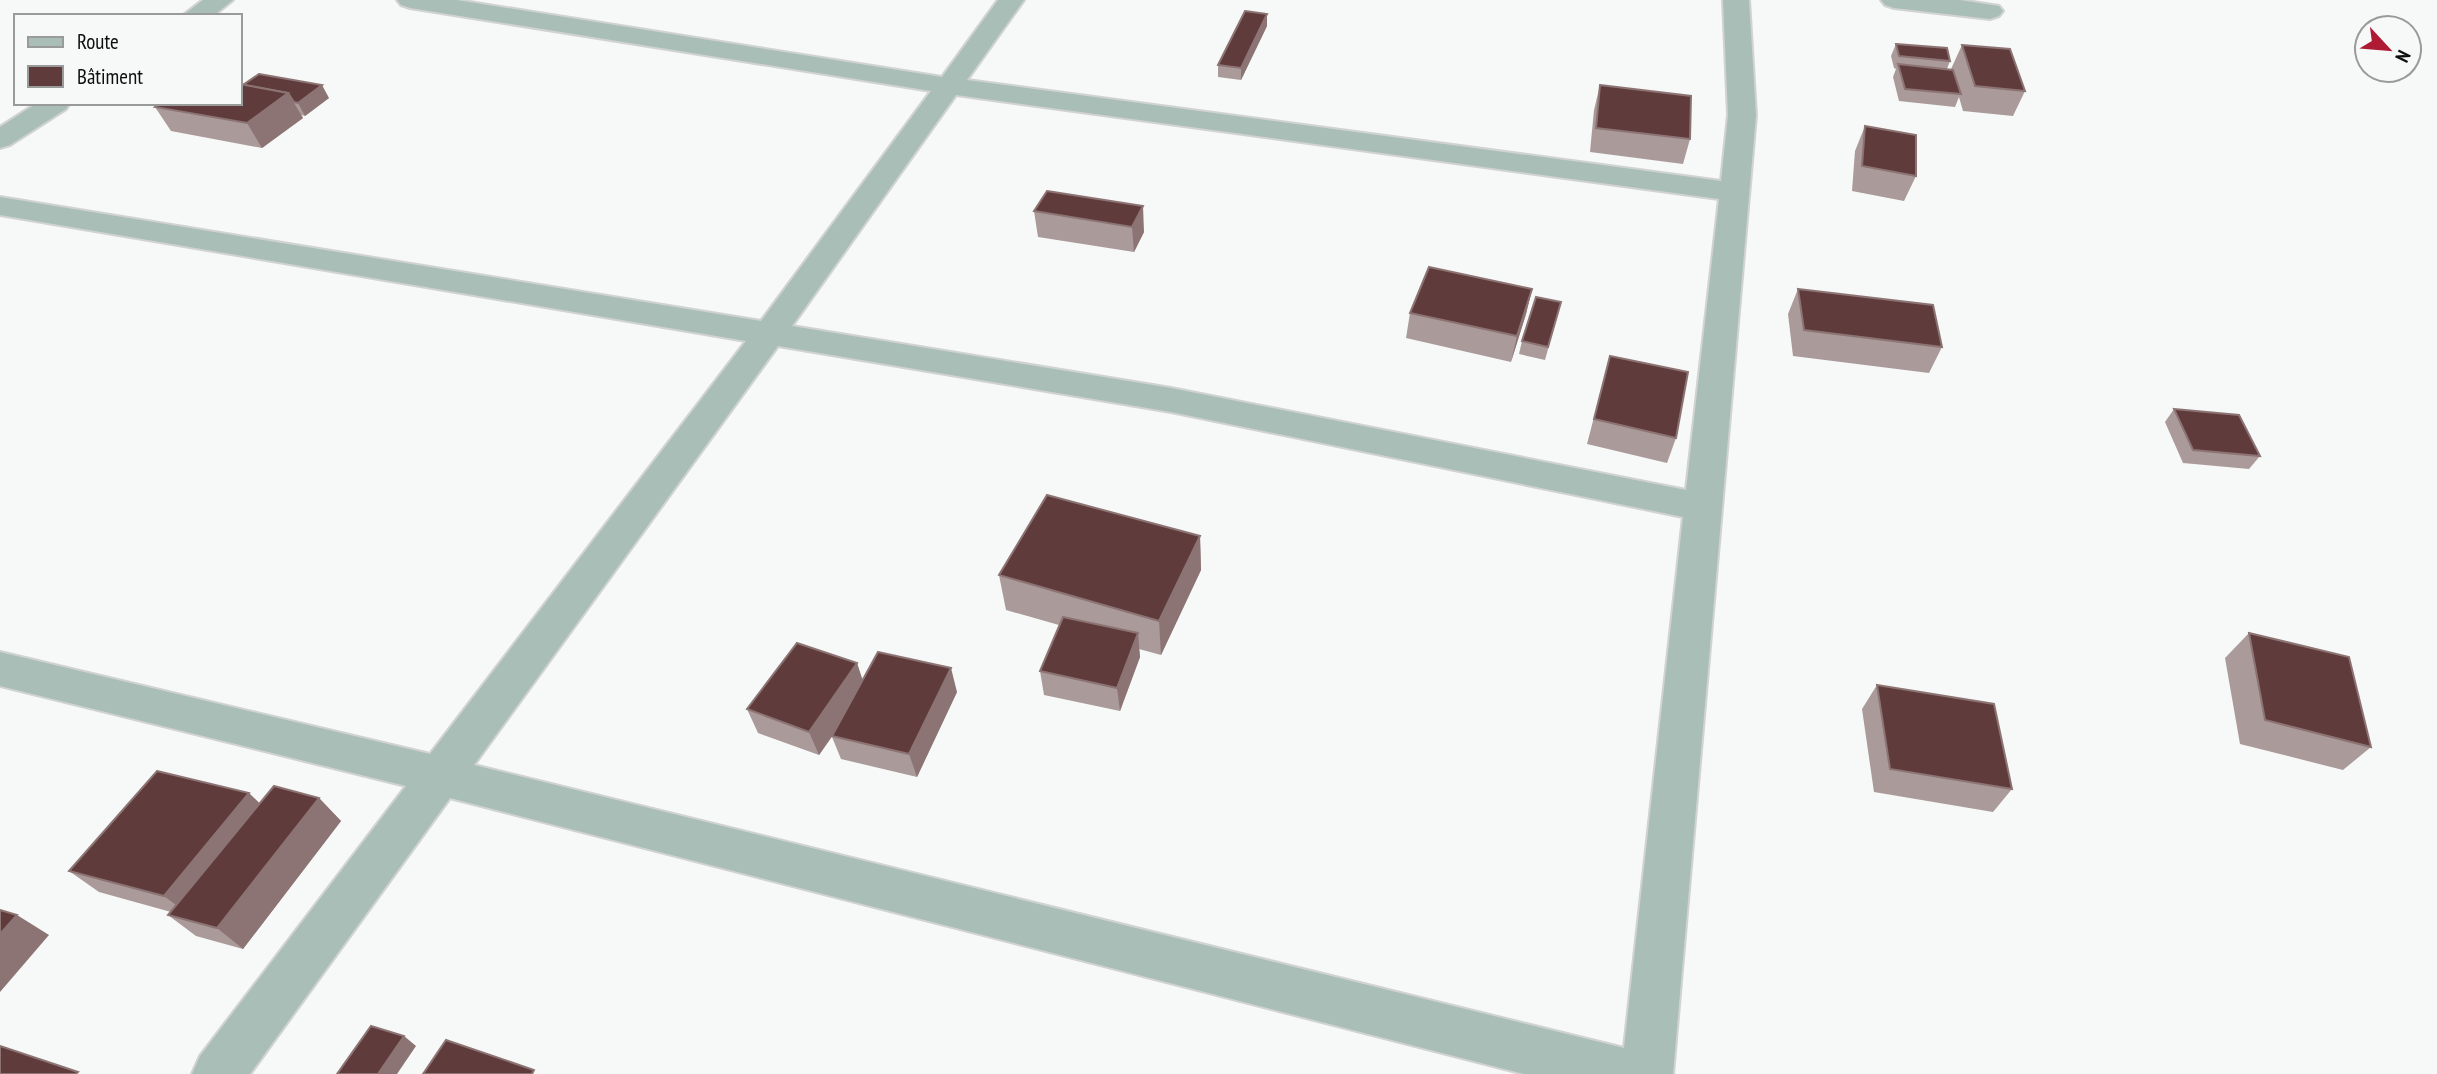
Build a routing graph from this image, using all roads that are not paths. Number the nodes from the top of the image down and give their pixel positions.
1 (220, 0) edge
2 (410, 0) edge
3 (1011, 0) edge
4 (1737, 0) edge
5 (1894, 0) edge
6 (1990, 11) dead end
7 (198, 14) edge
8 (950, 86) junction
9 (53, 105) edge
10 (0, 139) edge
11 (1734, 192) junction
12 (0, 206) edge
13 (770, 333) junction
14 (1704, 507) junction
15 (0, 669) edge
16 (442, 776) junction
17 (218, 1074) edge
18 (1625, 1074) edge
19 (1647, 1074) edge

1 - 7 street
2 - 8 street
3 - 8 street
4 - 11 street
5 - 6 street
8 - 11 street
8 - 13 street
9 - 10 street
11 - 14 street
12 - 13 street
13 - 14 street
13 - 16 street
14 - 19 street
15 - 16 street
16 - 17 street
16 - 18 street

